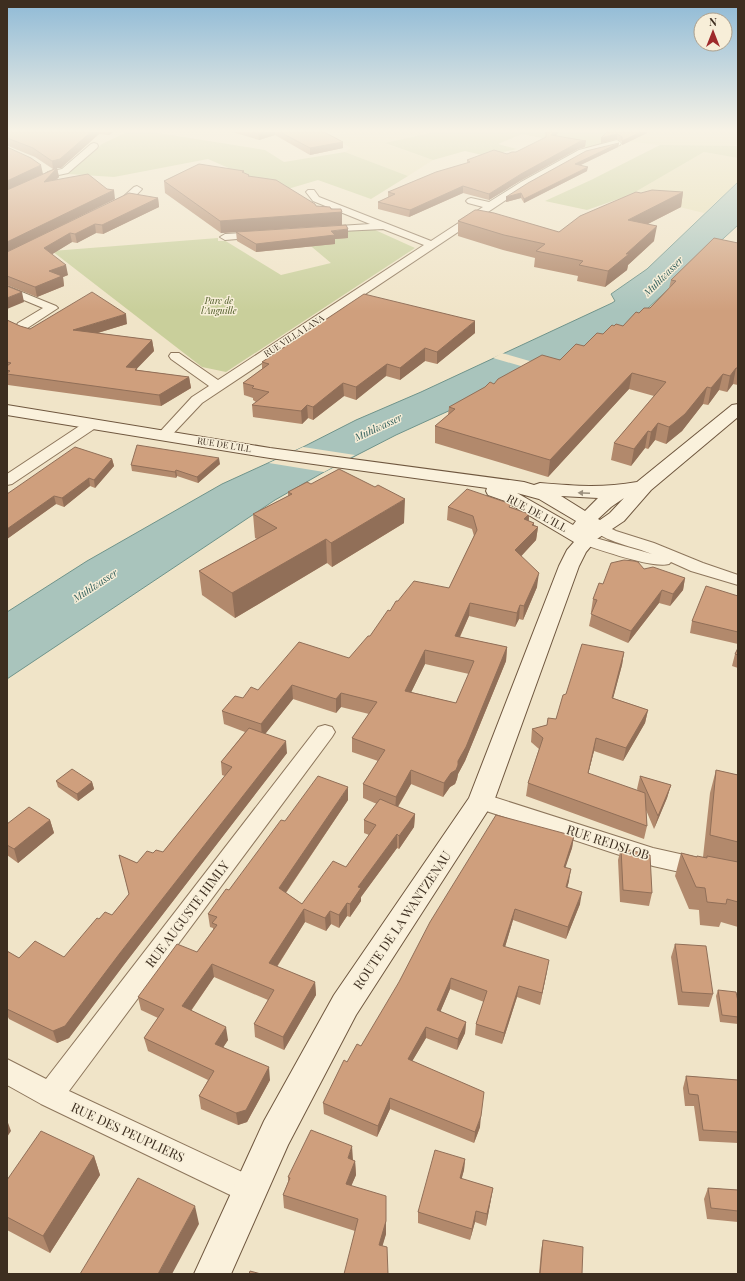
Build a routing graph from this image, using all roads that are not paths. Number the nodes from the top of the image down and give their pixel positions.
1 (134, 192) edge
2 (311, 192) dead end
3 (513, 192) edge
4 (471, 201) dead end
5 (492, 206) junction
6 (105, 210) edge
7 (385, 226) junction
8 (313, 231) edge
9 (273, 234) edge
10 (225, 237) dead end
11 (432, 245) junction
12 (7, 289) edge
13 (22, 326) edge
14 (174, 356) dead end
15 (218, 386) junction
16 (738, 409) edge
17 (7, 410) edge
18 (92, 424) junction
19 (164, 435) junction
20 (442, 476) junction
21 (7, 481) edge
22 (644, 486) junction
23 (524, 488) junction
24 (623, 491) junction
25 (587, 531) junction
26 (697, 567) junction
27 (738, 580) edge
28 (325, 732) dead end
29 (481, 801) junction
30 (738, 876) edge
31 (7, 1071) edge
32 (50, 1095) junction
33 (249, 1190) junction
34 (212, 1274) edge

1 - 6 street
2 - 7 street
3 - 5 street, RUE VILLA LANA
4 - 5 street
5 - 11 street, RUE VILLA LANA
7 - 8 street
7 - 11 street
9 - 10 street
11 - 15 street, RUE VILLA LANA
12 - 13 street
14 - 15 street
15 - 19 street, RUE VILLA LANA
16 - 22 main road, ROUTE DE LA WANTZENAU
17 - 18 main road, RUE DE L'ILL
18 - 19 main road, RUE DE L'ILL
18 - 21 street
19 - 20 main road, RUE DE L'ILL
20 - 23 main road, RUE DE L'ILL
20 - 25 main road, RUE DE L'ILL
22 - 24 main road, ROUTE DE LA WANTZENAU
22 - 25 main road, ROUTE DE LA WANTZENAU
24 -> 23 main road, RUE DE L'ILL
23 - 25 main road, RUE DE L'ILL
24 - 25 main road, ROUTE DE LA WANTZENAU
25 - 26 street
25 - 26 street
25 - 29 main road, ROUTE DE LA WANTZENAU
26 - 27 street
28 - 32 street, RUE AUGUSTE HIMLY
29 - 30 street, RUE REDSLOB
29 - 33 main road, ROUTE DE LA WANTZENAU
31 - 32 street, RUE DES PEUPLIERS
32 - 33 street, RUE DES PEUPLIERS
33 - 34 main road, ROUTE DE LA WANTZENAU

